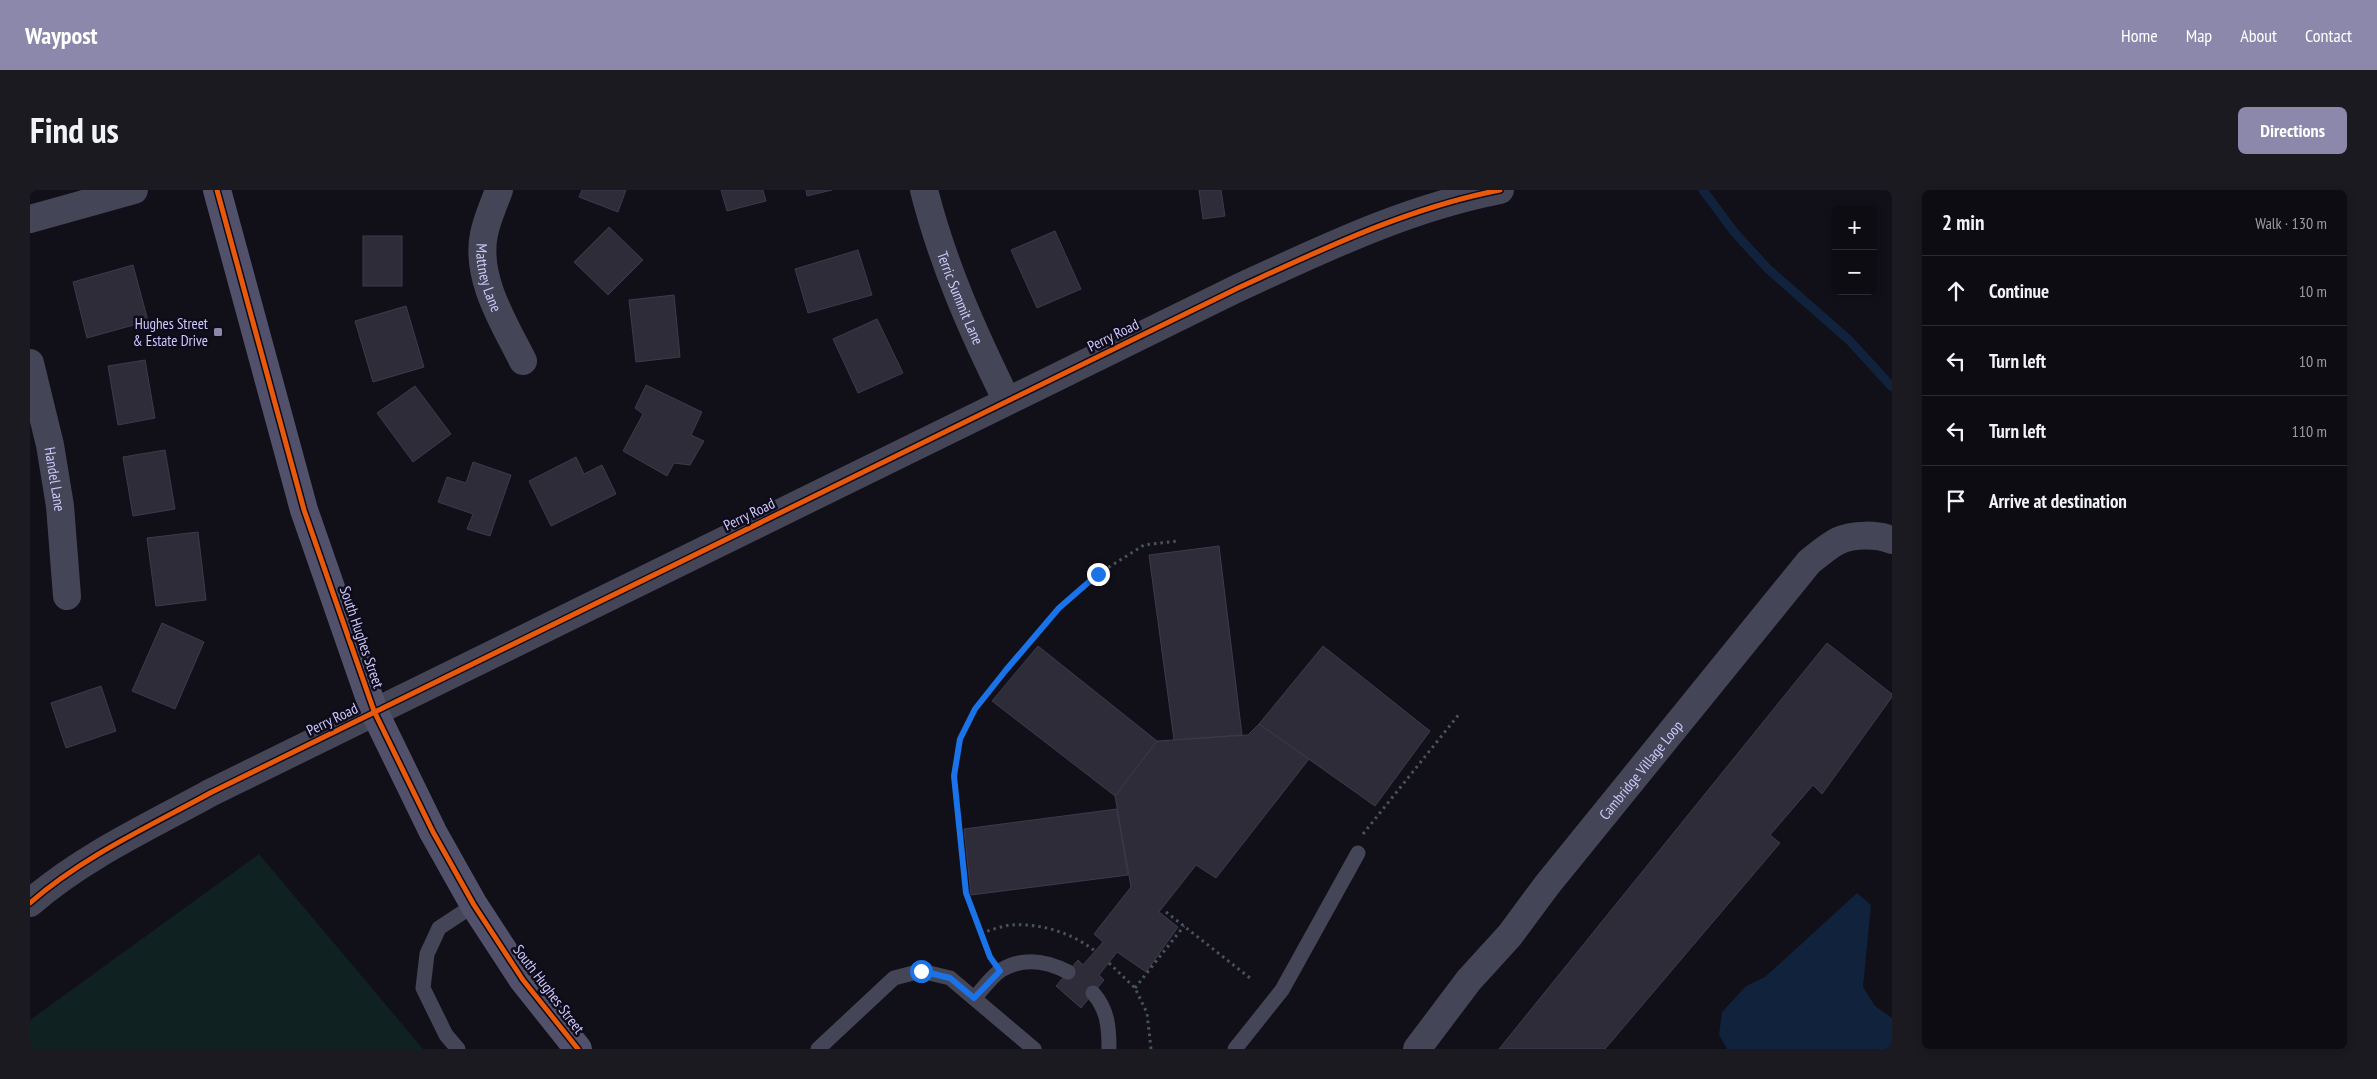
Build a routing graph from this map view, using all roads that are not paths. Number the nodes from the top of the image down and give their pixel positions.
1 (134, 190) edge
2 (217, 190) edge
3 (499, 190) edge
4 (924, 190) edge
5 (1500, 190) edge
6 (30, 219) edge
7 (522, 361) dead end
8 (30, 363) edge
9 (1007, 401) junction
10 (1892, 540) edge
11 (67, 596) dead end
12 (374, 712) junction
13 (1358, 853) road end
14 (30, 903) edge
15 (474, 905) junction
16 (1068, 972) dead end
17 (1093, 993) dead end
18 (974, 998) junction
19 (458, 1049) edge
20 (578, 1049) edge
21 (818, 1049) edge
22 (1034, 1049) edge
23 (1110, 1049) edge
24 (1235, 1049) edge
25 (1417, 1049) edge

1 - 6 street
2 - 12 street, South Hughes Street
3 - 7 street, Mattney Lane
4 - 9 street, Terric Summit Lane
5 - 9 street, Perry Road
8 - 11 street, Handel Lane
9 - 12 street, Perry Road
10 - 25 street, Cambridge Village Loop
12 - 14 street, Perry Road
12 - 15 street, South Hughes Street
13 - 24 lane
15 - 19 lane
15 - 20 street, South Hughes Street
16 - 18 lane
17 - 23 lane
18 - 21 lane
18 - 22 lane

